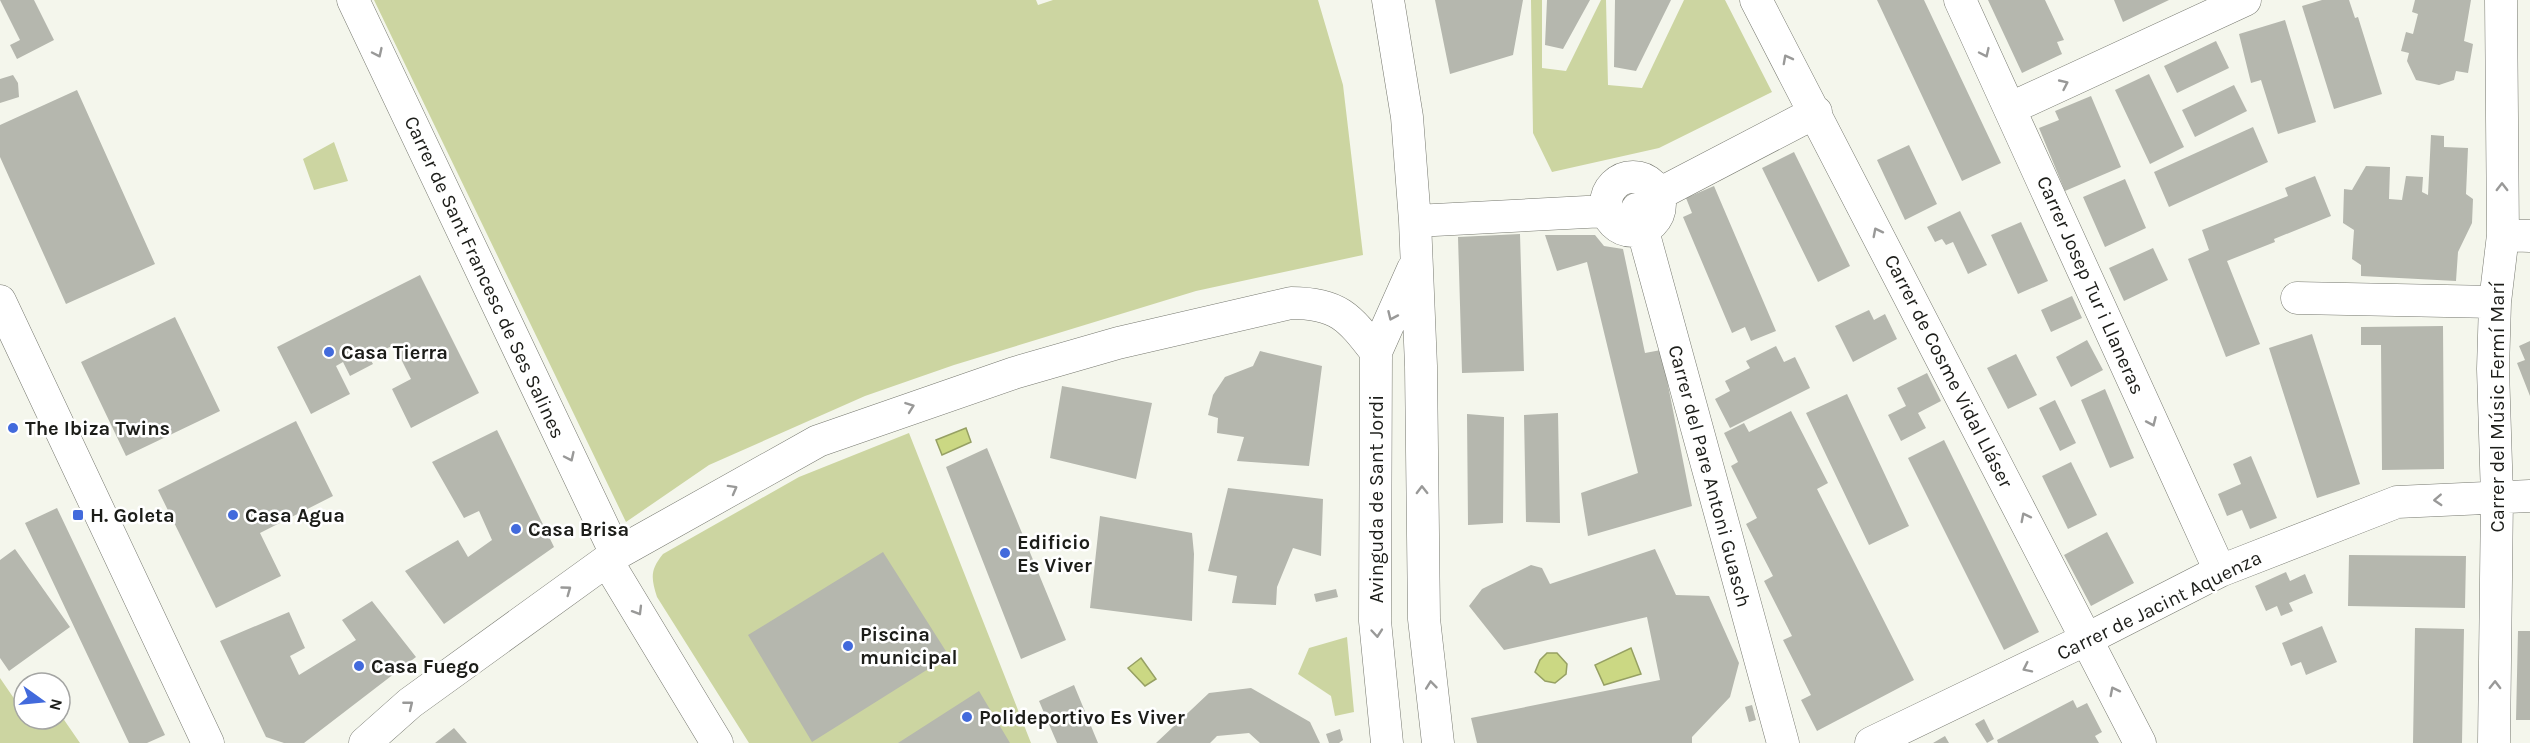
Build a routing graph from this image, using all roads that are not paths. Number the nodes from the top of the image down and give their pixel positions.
1 (353, 0) edge
2 (1388, 0) edge
3 (1756, 0) edge
4 (1960, 0) edge
5 (2245, 0) edge
6 (2501, 0) edge
7 (2011, 108) junction
8 (1816, 112) junction
9 (1606, 211) junction
10 (1646, 211) junction
11 (1415, 221) junction
12 (2516, 236) edge
13 (1416, 262) junction
14 (2297, 298) dead end
15 (0, 301) edge
16 (2495, 302) junction
17 (1376, 352) junction
18 (2530, 496) edge
19 (2497, 497) junction
20 (612, 557) junction
21 (2220, 571) junction
22 (2087, 639) junction
23 (208, 743) edge
24 (365, 743) edge
25 (717, 743) edge
26 (1387, 743) edge
27 (1438, 743) edge
28 (1783, 743) edge
29 (1871, 743) edge
30 (2140, 743) edge
31 (2494, 743) edge

1 -> 20 street, Carrer de Sant Francesc de Ses Salines
2 - 11 street, Avinguda de Sant Jordi
8 -> 3 street, Carrer de Cosme Vidal Lláser
4 -> 7 street, Carrer Josep Tur i Llaneras
7 -> 5 street
12 -> 6 street, Carrer del Músic Fermí Marí
7 -> 21 street, Carrer Josep Tur i Llaneras
8 - 10 street
22 -> 8 street, Carrer de Cosme Vidal Lláser
9 - 10 street
9 - 10 street
9 - 11 street
10 - 28 street, Carrer del Pare Antoni Guasch
11 - 13 street, Avinguda de Sant Jordi
12 - 16 street, Carrer del Músic Fermí Marí
13 -> 17 street, Avinguda de Sant Jordi
27 -> 13 street, Avinguda de Sant Jordi
14 - 16 street
15 - 23 street
16 - 19 street, Carrer del Músic Fermí Marí
20 -> 17 street
17 -> 26 street, Avinguda de Sant Jordi
18 - 19 street, Carrer de Jacint Aquenza
19 -> 21 street, Carrer de Jacint Aquenza
31 -> 19 street, Carrer del Músic Fermí Marí
24 -> 20 street
20 -> 25 street, Carrer de Sant Francesc de Ses Salines
21 - 22 street, Carrer de Jacint Aquenza
22 -> 29 street, Carrer de Jacint Aquenza
30 -> 22 street, Carrer de Cosme Vidal Lláser

